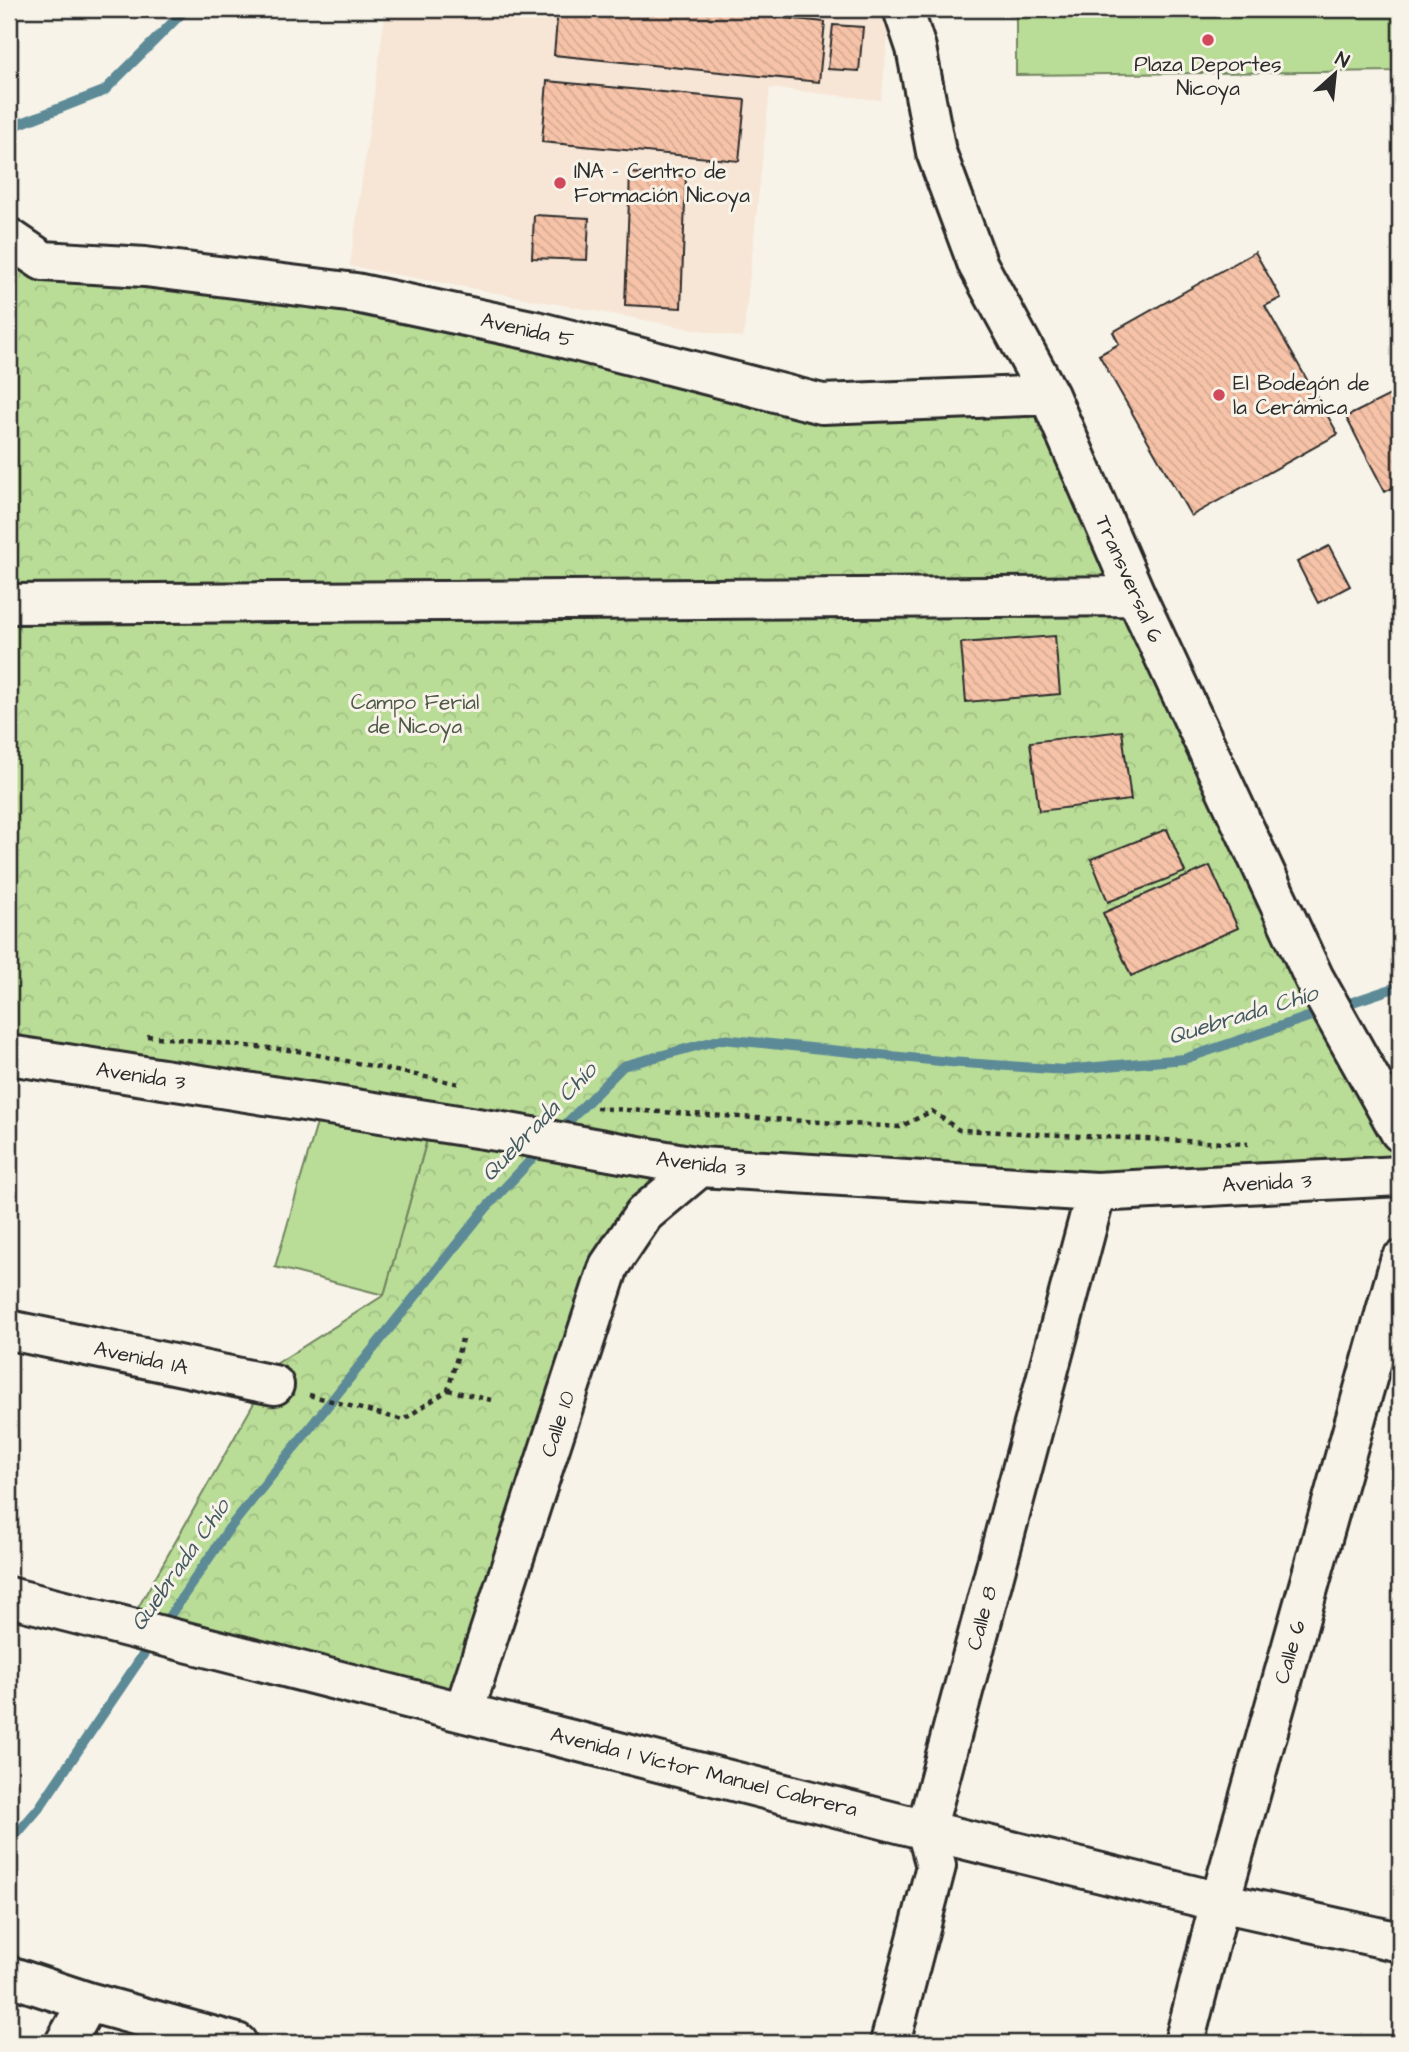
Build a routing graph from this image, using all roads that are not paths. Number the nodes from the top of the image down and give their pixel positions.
1 (903, 9) edge
2 (9, 238) edge
3 (43, 261) junction
4 (9, 275) edge
5 (1049, 395) junction
6 (1136, 596) junction
7 (9, 604) edge
8 (9, 1055) edge
9 (1400, 1132) edge
10 (700, 1167) junction
11 (1400, 1176) edge
12 (1096, 1192) junction
13 (1400, 1261) edge
14 (9, 1330) edge
15 (274, 1385) road end
16 (9, 1597) edge
17 (464, 1711) junction
18 (926, 1830) junction
19 (1220, 1902) junction
20 (1400, 1942) edge
21 (9, 1976) edge
22 (88, 2002) junction
23 (65, 2043) edge
24 (237, 2043) edge
25 (890, 2043) edge
26 (1184, 2043) edge

1 - 5 street, Transversal 6
2 - 3 street
3 - 4 street
3 - 5 street, Avenida 5
5 - 6 street, Transversal 6
6 - 7 street
6 - 9 street, Transversal 6
8 - 10 street, Avenida 3
10 - 12 street, Avenida 3
10 - 17 street, Calle 10
11 - 12 street, Avenida 3
12 - 18 street, Calle 8
13 - 19 street, Calle 6
14 - 15 street, Avenida 1A
16 - 17 street, Avenida 1 Víctor Manuel Cabrera
17 - 18 street, Avenida 1 Víctor Manuel Cabrera
18 - 19 street, Avenida 1 Víctor Manuel Cabrera
18 - 25 street
19 - 20 street, Avenida 1 Víctor Manuel Cabrera
19 - 26 street, Calle 6
21 - 22 street
22 - 23 street
22 - 24 street

